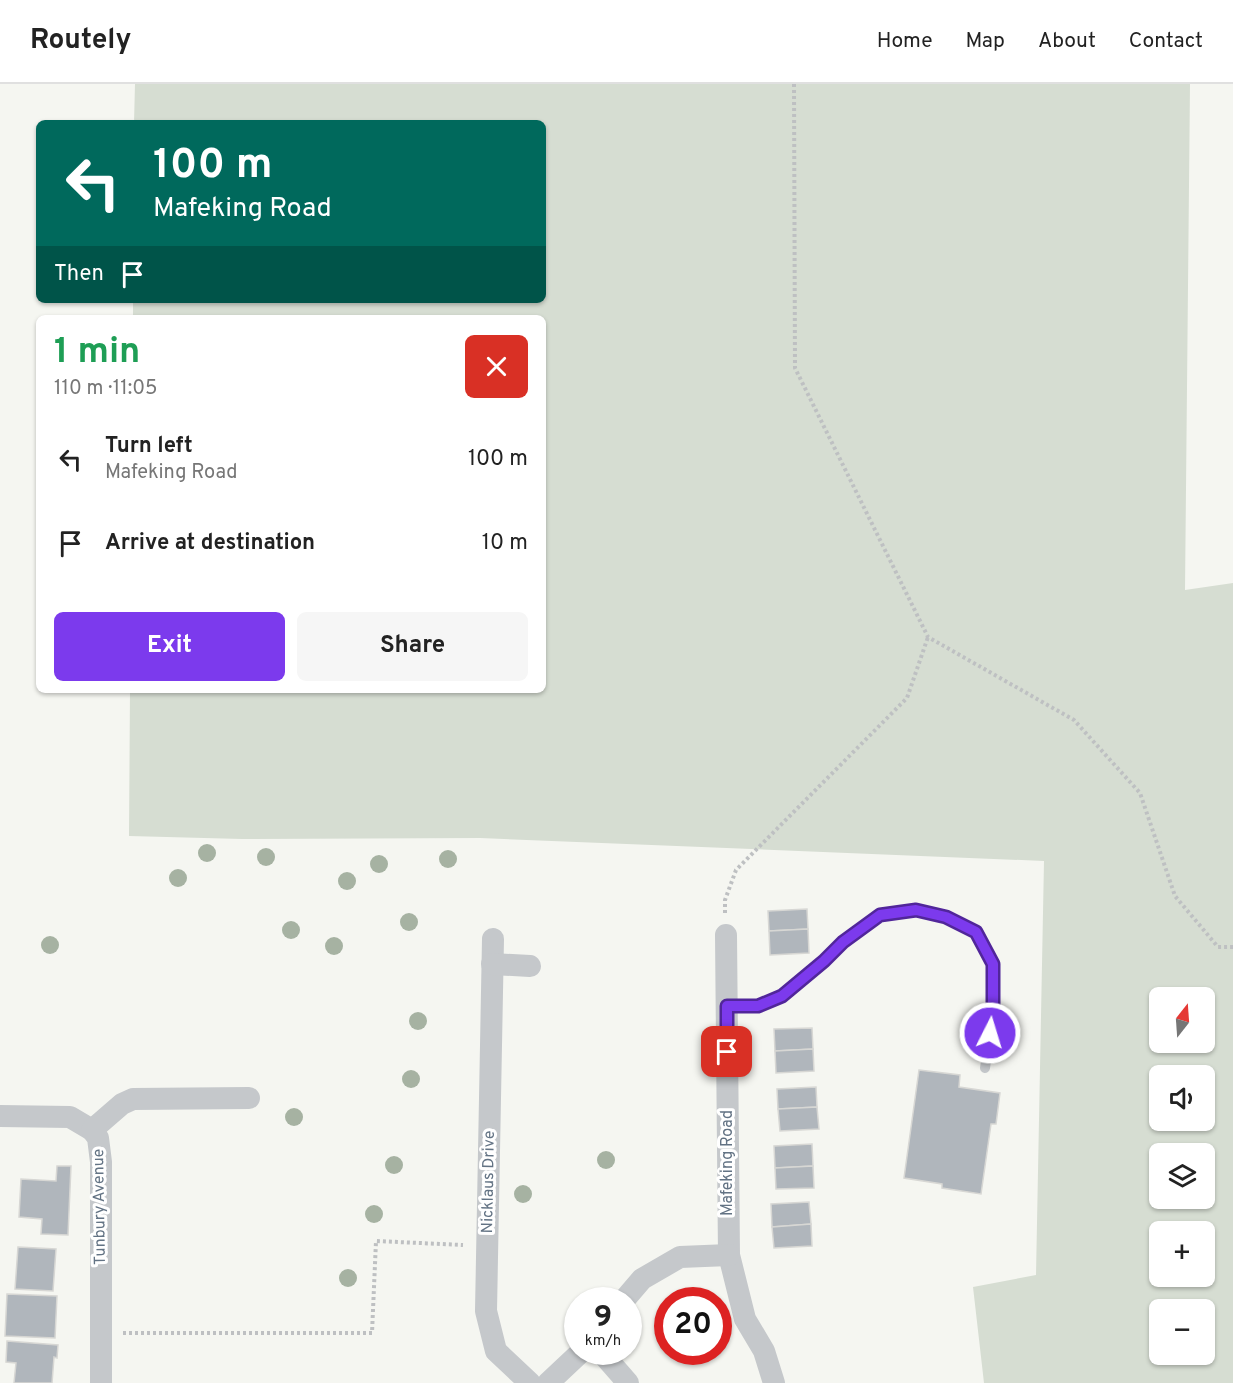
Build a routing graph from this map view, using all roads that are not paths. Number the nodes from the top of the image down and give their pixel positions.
1 (726, 935) road end
2 (493, 939) dead end
3 (492, 964) junction
4 (530, 966) dead end
5 (727, 1006) junction
6 (985, 1068) dead end
7 (249, 1098) dead end
8 (0, 1116) edge
9 (92, 1130) junction
10 (729, 1255) junction
11 (635, 1287) edge
12 (567, 1365) edge
13 (612, 1365) edge
14 (101, 1383) edge
15 (530, 1383) edge
16 (548, 1383) edge
17 (628, 1383) edge
18 (774, 1383) edge

1 - 5 street, Mafeking Road
2 - 3 street, Nicklaus Drive
3 - 4 street
3 - 15 street, Nicklaus Drive
5 - 6 lane
5 - 10 street, Mafeking Road
7 - 9 street, Tunbury Avenue
8 - 9 street
9 - 14 street, Tunbury Avenue
10 - 11 street
10 - 18 street, Mafeking Road
12 - 16 street
13 - 17 street

